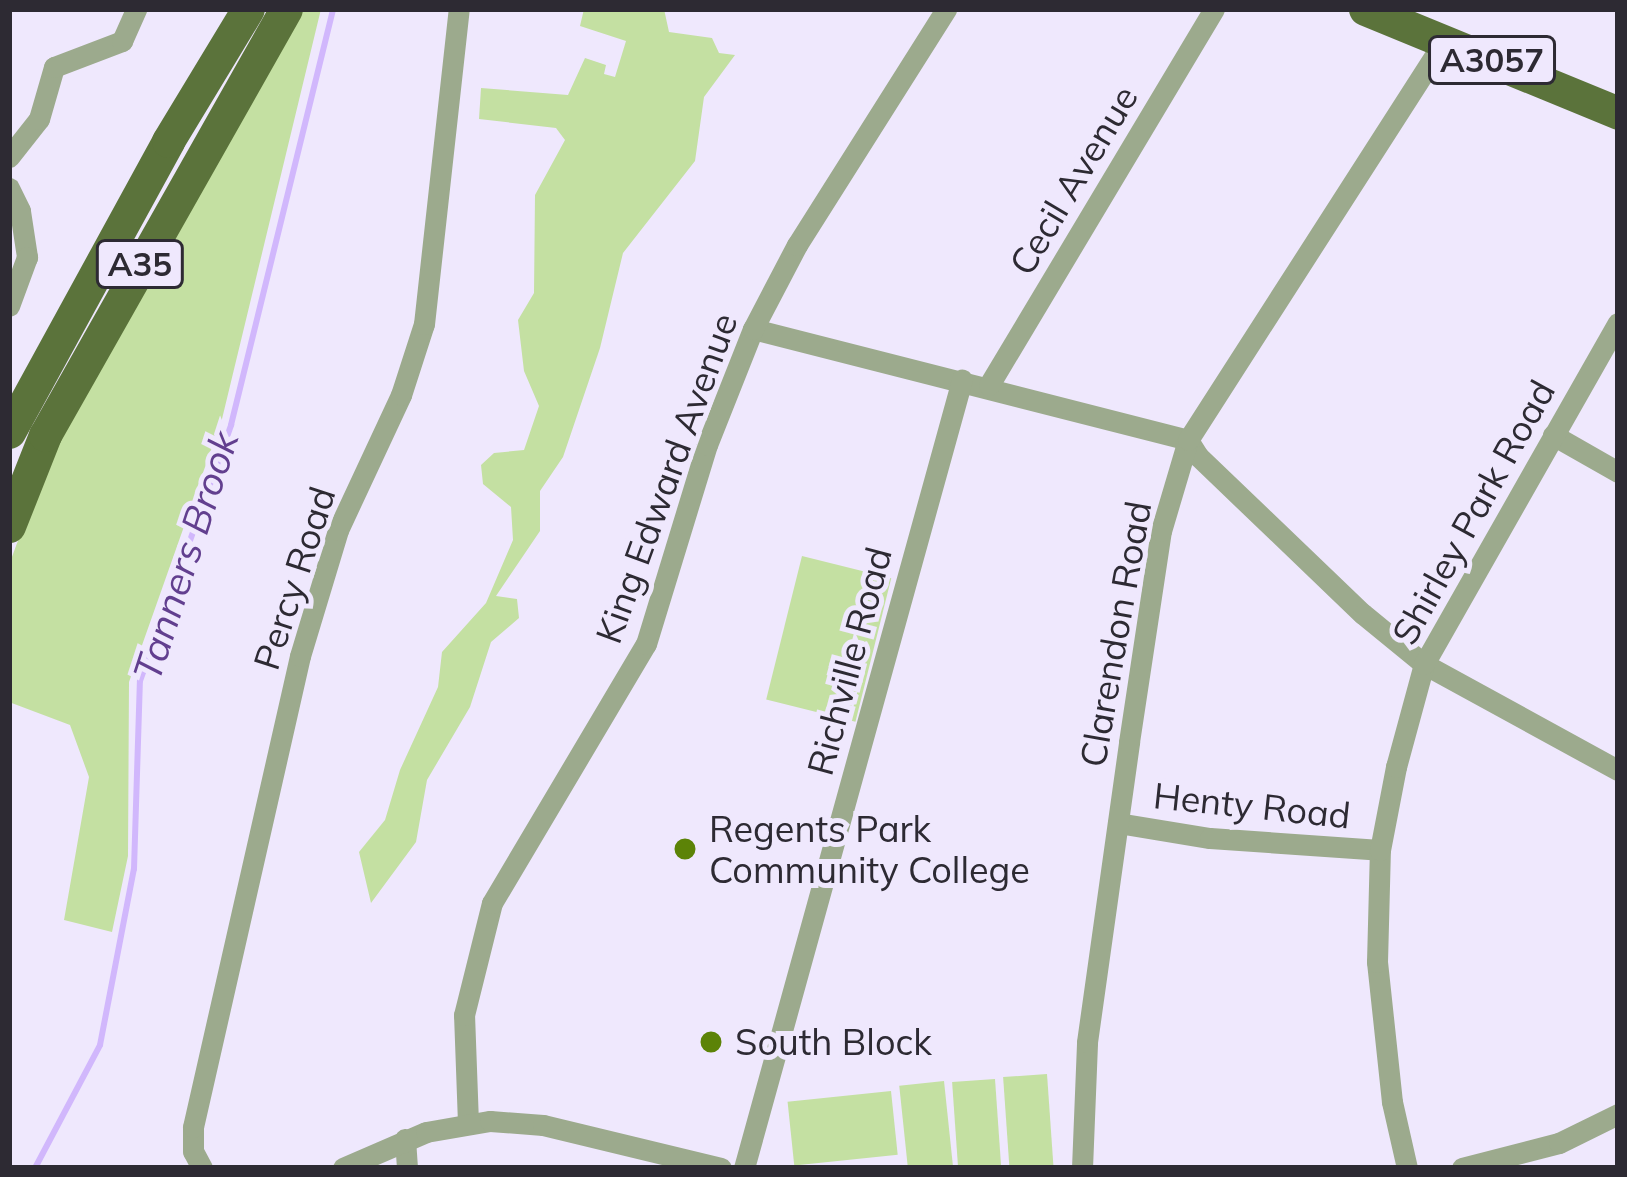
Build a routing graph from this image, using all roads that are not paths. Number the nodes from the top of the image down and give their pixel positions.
1 (136, 9) edge
2 (248, 9) edge
3 (286, 9) edge
4 (459, 9) edge
5 (946, 9) edge
6 (1214, 9) edge
7 (1365, 9) edge
8 (1444, 42) junction
9 (1618, 112) edge
10 (9, 157) edge
11 (9, 188) edge
12 (9, 305) edge
13 (1618, 323) edge
14 (753, 329) junction
15 (962, 380) junction
16 (989, 385) junction
17 (9, 432) edge
18 (1553, 435) junction
19 (1188, 440) junction
20 (1618, 472) edge
21 (9, 526) edge
22 (1424, 664) junction
23 (1618, 770) edge
24 (1118, 823) junction
25 (1380, 850) junction
26 (1618, 1114) edge
27 (468, 1123) junction
28 (405, 1139) junction
29 (1516, 1161) edge
30 (696, 1165) edge
31 (202, 1168) edge
32 (343, 1168) edge
33 (407, 1168) edge
34 (721, 1168) edge
35 (744, 1168) edge
36 (1082, 1168) edge
37 (1407, 1168) edge
38 (1462, 1168) edge

1 - 10 street
2 - 17 main road, A35
3 - 21 main road, A35
4 - 31 street, Percy Road
5 - 14 street, King Edward Avenue
6 - 16 street, Cecil Avenue
7 - 8 main road, A3057
8 - 9 main road, A3057
8 - 19 street, Clarendon Road
11 - 12 street
13 - 18 street, Shirley Park Road
14 - 15 street
14 - 27 street, King Edward Avenue
15 - 16 street
15 - 35 street, Richville Road
16 - 19 street
18 - 20 street
18 - 22 street, Shirley Park Road
19 - 22 street
19 - 24 street, Clarendon Road
22 - 23 street
22 - 25 street, Shirley Park Road
24 - 25 street, Henty Road
24 - 36 street, Clarendon Road
25 - 37 street, Shirley Park Road
26 - 29 street
27 - 28 street
27 - 30 street
28 - 32 street
28 - 33 street
29 - 38 street
30 - 34 street

